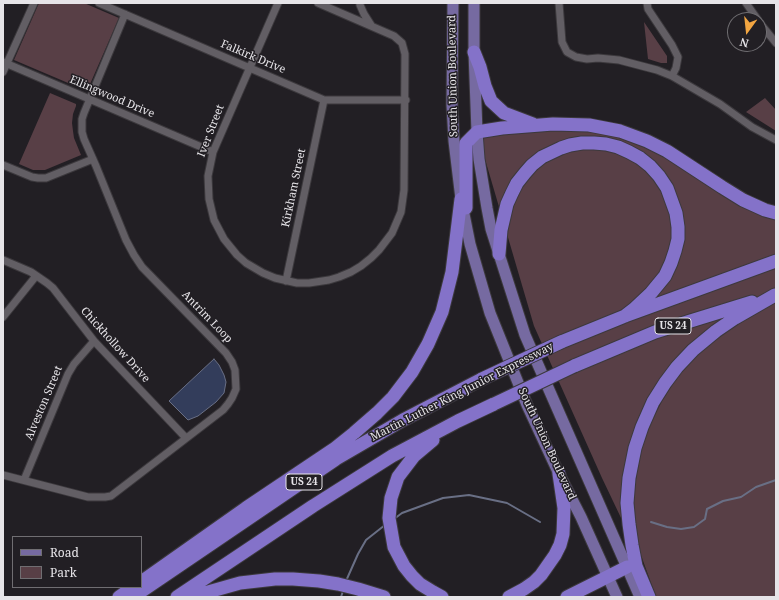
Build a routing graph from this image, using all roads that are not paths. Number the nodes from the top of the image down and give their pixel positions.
1 (34, 3) edge
2 (99, 3) edge
3 (278, 3) edge
4 (318, 3) edge
5 (453, 3) edge
6 (474, 3) edge
7 (559, 3) edge
8 (647, 3) edge
9 (746, 3) edge
10 (360, 4) edge
11 (752, 12) edge
12 (125, 14) junction
13 (349, 16) junction
14 (371, 25) junction
15 (767, 32) edge
16 (776, 43) edge
17 (474, 52) junction
18 (5, 63) edge
19 (250, 68) junction
20 (3, 72) edge
21 (672, 76) junction
22 (90, 99) junction
23 (324, 100) junction
24 (406, 100) junction
25 (536, 125) junction
26 (477, 132) junction
27 (776, 140) edge
28 (213, 152) junction
29 (93, 159) junction
30 (3, 165) edge
31 (461, 199) junction
32 (776, 213) edge
33 (466, 224) junction
34 (499, 254) junction
35 (3, 260) edge
36 (776, 262) edge
37 (36, 276) junction
38 (286, 281) junction
39 (776, 294) edge
40 (625, 316) junction
41 (3, 317) edge
42 (94, 341) junction
43 (458, 421) junction
44 (186, 438) junction
45 (559, 474) junction
46 (3, 475) edge
47 (24, 480) junction
48 (627, 567) junction
49 (608, 576) junction
50 (142, 581) edge
51 (132, 588) edge
52 (119, 597) edge
53 (133, 597) edge
54 (177, 597) edge
55 (193, 597) edge
56 (383, 597) edge
57 (442, 597) edge
58 (509, 597) edge
59 (567, 597) edge
60 (618, 597) edge
61 (640, 597) edge
62 (649, 597) edge

1 - 18 street
2 - 12 street, Falkirk Drive
3 - 19 street, Iver Street
4 - 13 street
5 - 31 main road, South Union Boulevard
6 - 17 main road, South Union Boulevard
7 - 21 street
8 - 21 street
9 - 11 street
10 - 13 street
10 - 14 street
12 - 19 street, Falkirk Drive
12 - 22 street, Antrim Loop
13 - 14 street
14 - 24 street, Iver Street
15 - 16 street
17 - 25 highway
17 - 26 main road, South Union Boulevard
18 - 20 street
18 - 22 street, Ellingwood Drive
19 - 23 street, Falkirk Drive
19 - 28 street, Iver Street
21 - 27 street
22 - 28 street, Ellingwood Drive
22 - 29 street, Antrim Loop
23 - 24 street, Falkirk Drive
23 - 38 street, Kirkham Street
24 - 38 street, Iver Street
25 - 26 highway
25 - 32 highway
26 - 33 highway
26 - 34 main road, South Union Boulevard
28 - 38 street, Iver Street
29 - 30 street
29 - 44 street, Antrim Loop
31 - 33 main road, South Union Boulevard
31 - 50 highway
33 - 45 main road, South Union Boulevard
34 - 40 highway
34 - 48 main road, South Union Boulevard
35 - 37 street, Chickhollow Drive
36 - 40 highway, Martin Luther King Junior Expressway / US 24
37 - 41 street
37 - 42 street, Chickhollow Drive
39 - 43 highway, US 24, bridge
39 - 62 highway
40 - 53 highway, Martin Luther King Junior Expressway / US 24, bridge
42 - 44 street, Chickhollow Drive
42 - 47 street, Alveston Street
43 - 54 highway, US 24
43 - 57 highway
44 - 47 street, Antrim Loop
45 - 49 main road, South Union Boulevard
45 - 58 highway
46 - 47 street, Antrim Loop
48 - 49 highway
48 - 61 main road, South Union Boulevard
49 - 59 highway
49 - 60 main road, South Union Boulevard
51 - 52 highway
55 - 56 highway

